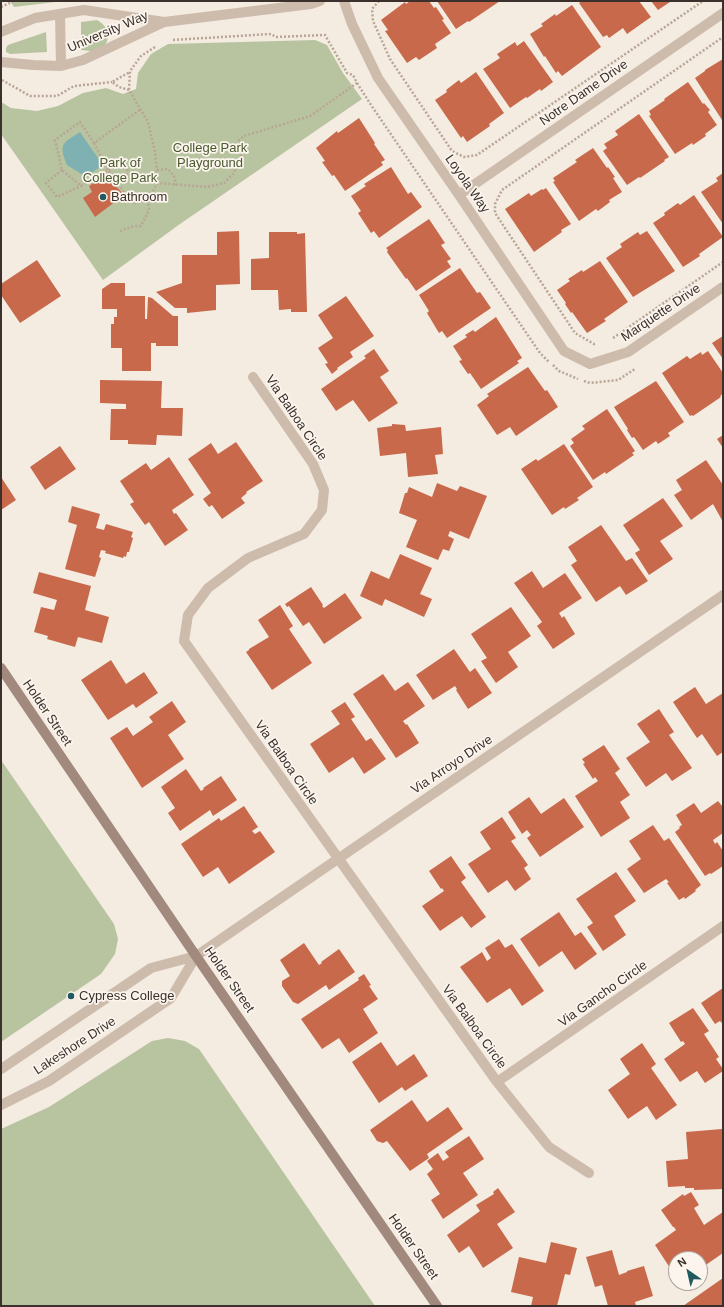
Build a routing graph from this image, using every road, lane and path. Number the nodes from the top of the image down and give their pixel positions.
1 (14, 1) edge
2 (320, 1) edge
3 (344, 1) edge
4 (379, 1) edge
5 (702, 1) edge
6 (1, 7) edge
7 (723, 13) edge
8 (60, 14) junction
9 (164, 22) junction
10 (1, 32) edge
11 (723, 37) edge
12 (166, 40) dead end
13 (159, 44) dead end
14 (1, 62) edge
15 (61, 66) junction
16 (130, 71) junction
17 (1, 80) edge
18 (112, 82) junction
19 (129, 90) junction
20 (140, 109) junction
21 (94, 143) junction
22 (62, 170) junction
23 (108, 170) junction
24 (157, 170) junction
25 (158, 183) junction
26 (118, 184) junction
27 (176, 185) junction
28 (81, 186) junction
29 (459, 195) junction
30 (148, 200) junction
31 (120, 231) dead end
32 (723, 262) edge
33 (723, 287) edge
34 (611, 340) dead end
35 (599, 343) dead end
36 (590, 364) joint
37 (253, 377) dead end
38 (723, 596) edge
39 (1, 668) edge
40 (338, 860) junction
41 (723, 926) edge
42 (196, 956) junction
43 (1, 1069) edge
44 (498, 1082) junction
45 (1, 1105) edge
46 (589, 1173) dead end
47 (437, 1306) edge

1 - 6 path
2 - 9 street, University Way
3 - 29 street, Loyola Way
4 - 5 path
7 - 29 street, Notre Dame Drive
8 - 9 street
8 - 10 street
8 - 15 street
9 - 15 street, University Way
11 - 35 path
12 - 27 path
13 - 16 path
14 - 15 street, University Way
16 - 18 path
16 - 19 path
17 - 18 path
18 - 19 path
19 - 20 path
20 - 21 path
20 - 24 path
21 - 22 path
21 - 23 path
22 - 28 path
22 - 28 path
23 - 26 path
23 - 26 path
23 - 28 path
24 - 25 path
24 - 27 path
25 - 27 path
25 - 30 path
26 - 30 path
29 - 36 street, Loyola Way
30 - 31 path
32 - 34 path
33 - 36 street, Marquette Drive
37 - 40 street, Via Balboa Circle
38 - 40 street, Via Arroyo Drive
39 - 42 street, Holder Street
40 - 42 street, Via Arroyo Drive
40 - 44 street, Via Balboa Circle
41 - 44 street, Via Gancho Circle
42 - 43 street, Lakeshore Drive
42 - 45 street, Lakeshore Drive
42 - 47 street, Holder Street
44 - 46 street, Via Balboa Circle

